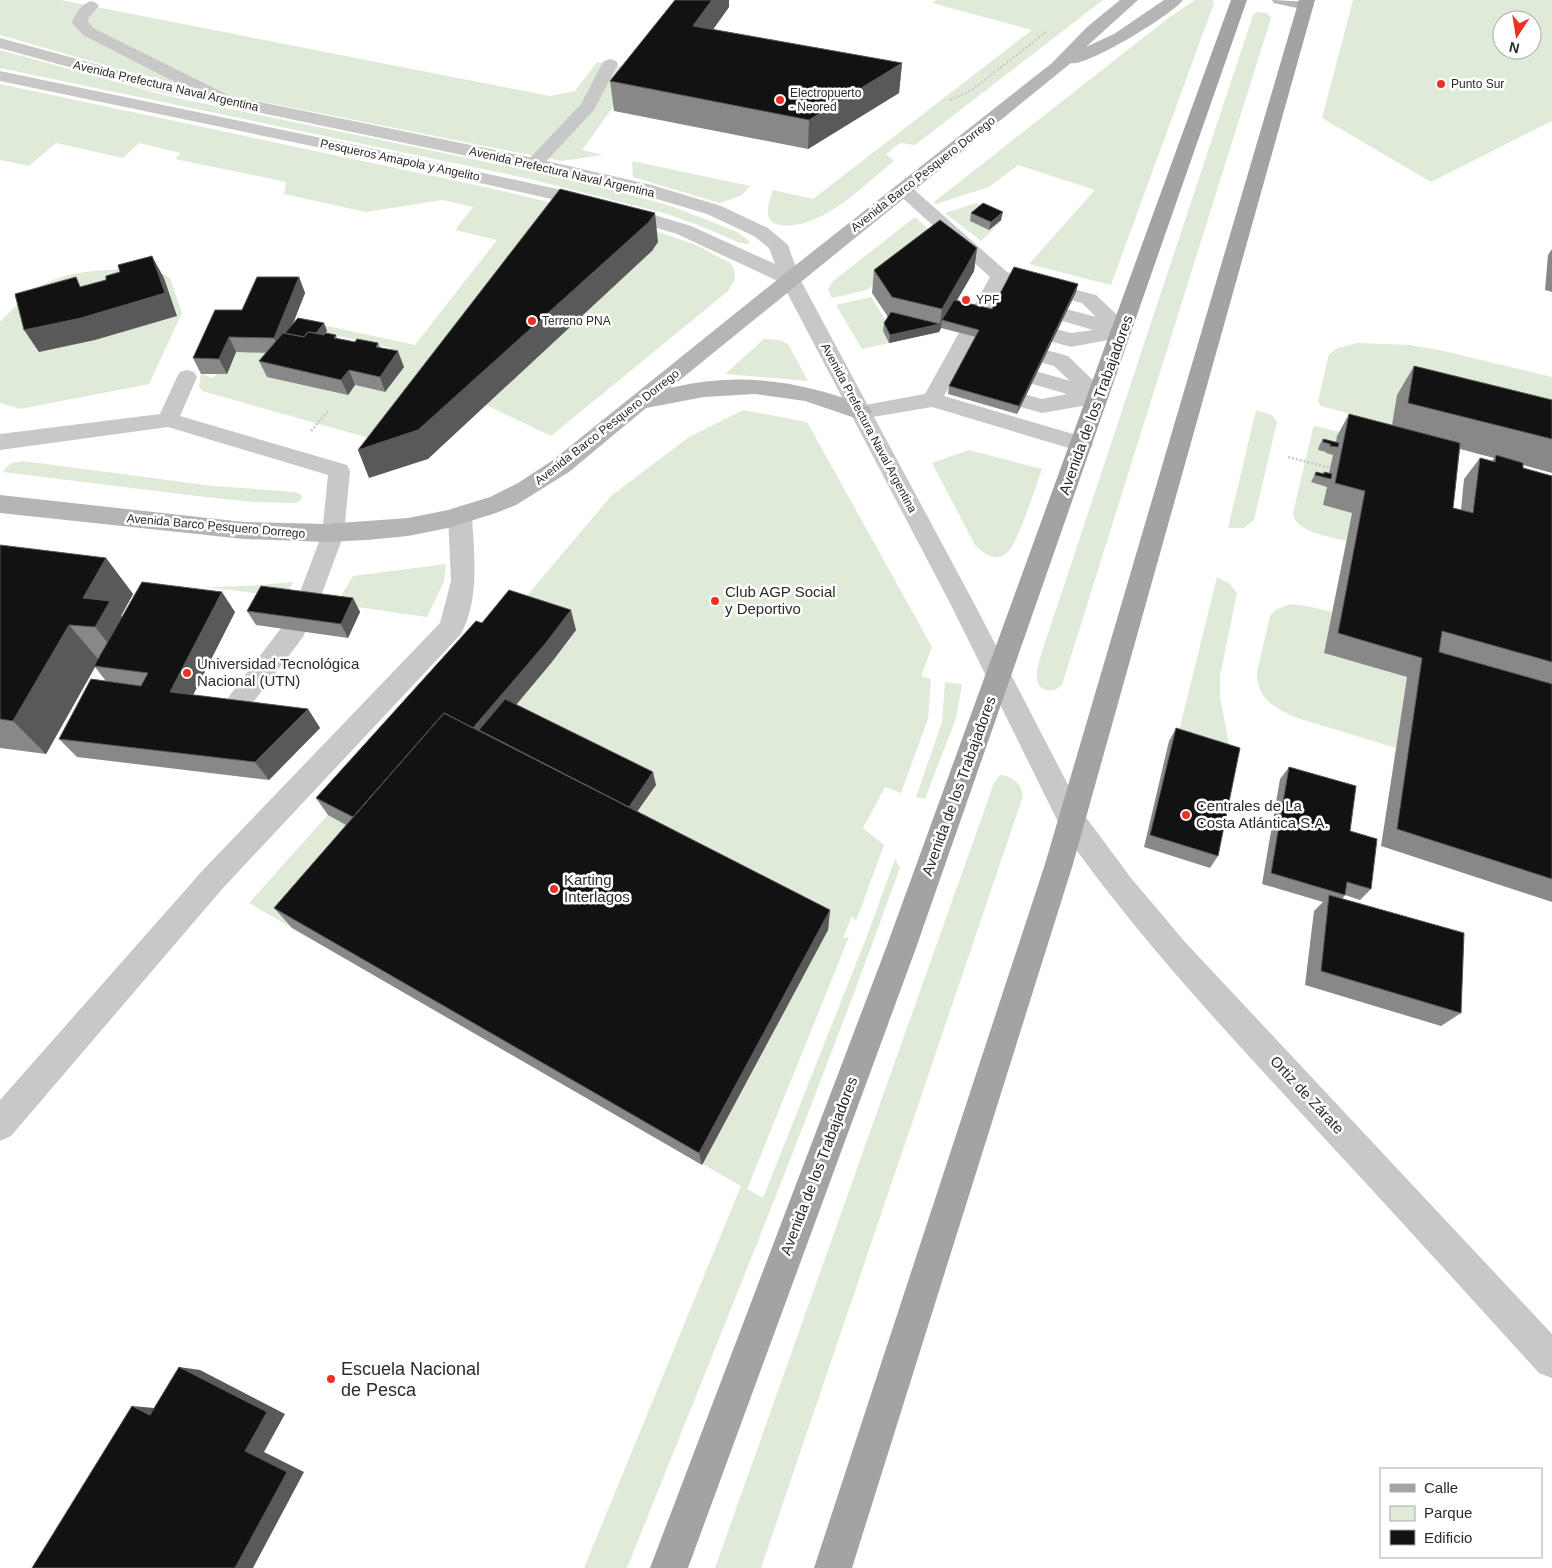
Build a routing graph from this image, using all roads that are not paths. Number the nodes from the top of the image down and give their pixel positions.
1 (1130, 0) edge
2 (1175, 0) edge
3 (1240, 0) edge
4 (1280, 0) edge
5 (1306, 2) edge
6 (91, 6) dead end
7 (0, 43) edge
8 (610, 64) dead end
9 (1058, 67) junction
10 (0, 76) edge
11 (226, 101) junction
12 (534, 164) junction
13 (903, 189) junction
14 (1000, 276) junction
15 (790, 279) junction
16 (1005, 299) junction
17 (994, 319) junction
18 (1122, 331) junction
19 (983, 339) junction
20 (972, 360) junction
21 (187, 377) dead end
22 (959, 382) junction
23 (1099, 396) junction
24 (932, 400) junction
25 (641, 402) junction
26 (861, 412) junction
27 (168, 420) junction
28 (0, 442) edge
29 (1082, 444) junction
30 (0, 504) edge
31 (460, 516) junction
32 (333, 534) junction
33 (307, 605) edge
34 (294, 630) edge
35 (998, 677) junction
36 (239, 702) edge
37 (1072, 821) junction
38 (0, 1125) edge
39 (1552, 1360) edge
40 (668, 1568) edge
41 (834, 1568) edge

1 - 9 main road
2 - 9 main road
3 - 18 main road, Avenida de los Trabajadores
4 - 5 main road
5 - 37 main road
6 - 11 lane
7 - 11 street, Avenida Prefectura Naval Argentina
8 - 12 lane
9 - 13 main road, Avenida Barco Pesquero Dorrego
10 - 15 street, Pesqueros Amapola y Angelito
11 - 12 street, Avenida Prefectura Naval Argentina
12 - 15 street, Avenida Prefectura Naval Argentina
13 - 14 lane
13 - 15 main road, Avenida Barco Pesquero Dorrego
14 - 16 lane
14 - 18 lane
15 - 25 main road, Avenida Barco Pesquero Dorrego
15 - 26 street, Avenida Prefectura Naval Argentina
16 - 17 lane
16 - 18 lane
17 - 18 lane
17 - 19 lane
18 - 23 main road, Avenida de los Trabajadores
19 - 20 lane
19 - 23 lane
20 - 22 lane
20 - 23 lane
21 - 27 lane
22 - 23 lane
22 - 24 lane
23 - 29 main road, Avenida de los Trabajadores
24 - 26 lane
24 - 29 lane
25 - 26 main road
25 - 31 main road, Avenida Barco Pesquero Dorrego
26 - 35 street, Avenida Prefectura Naval Argentina
27 - 28 lane
27 - 32 lane
29 - 35 main road, Avenida de los Trabajadores
30 - 32 main road, Avenida Barco Pesquero Dorrego
31 - 32 main road, Avenida Barco Pesquero Dorrego
31 - 38 street
32 - 33 lane
34 - 36 lane
35 - 37 street, Avenida Prefectura Naval Argentina
35 - 40 main road, Avenida de los Trabajadores
37 - 39 street, Ortiz de Zárate
37 - 41 main road

